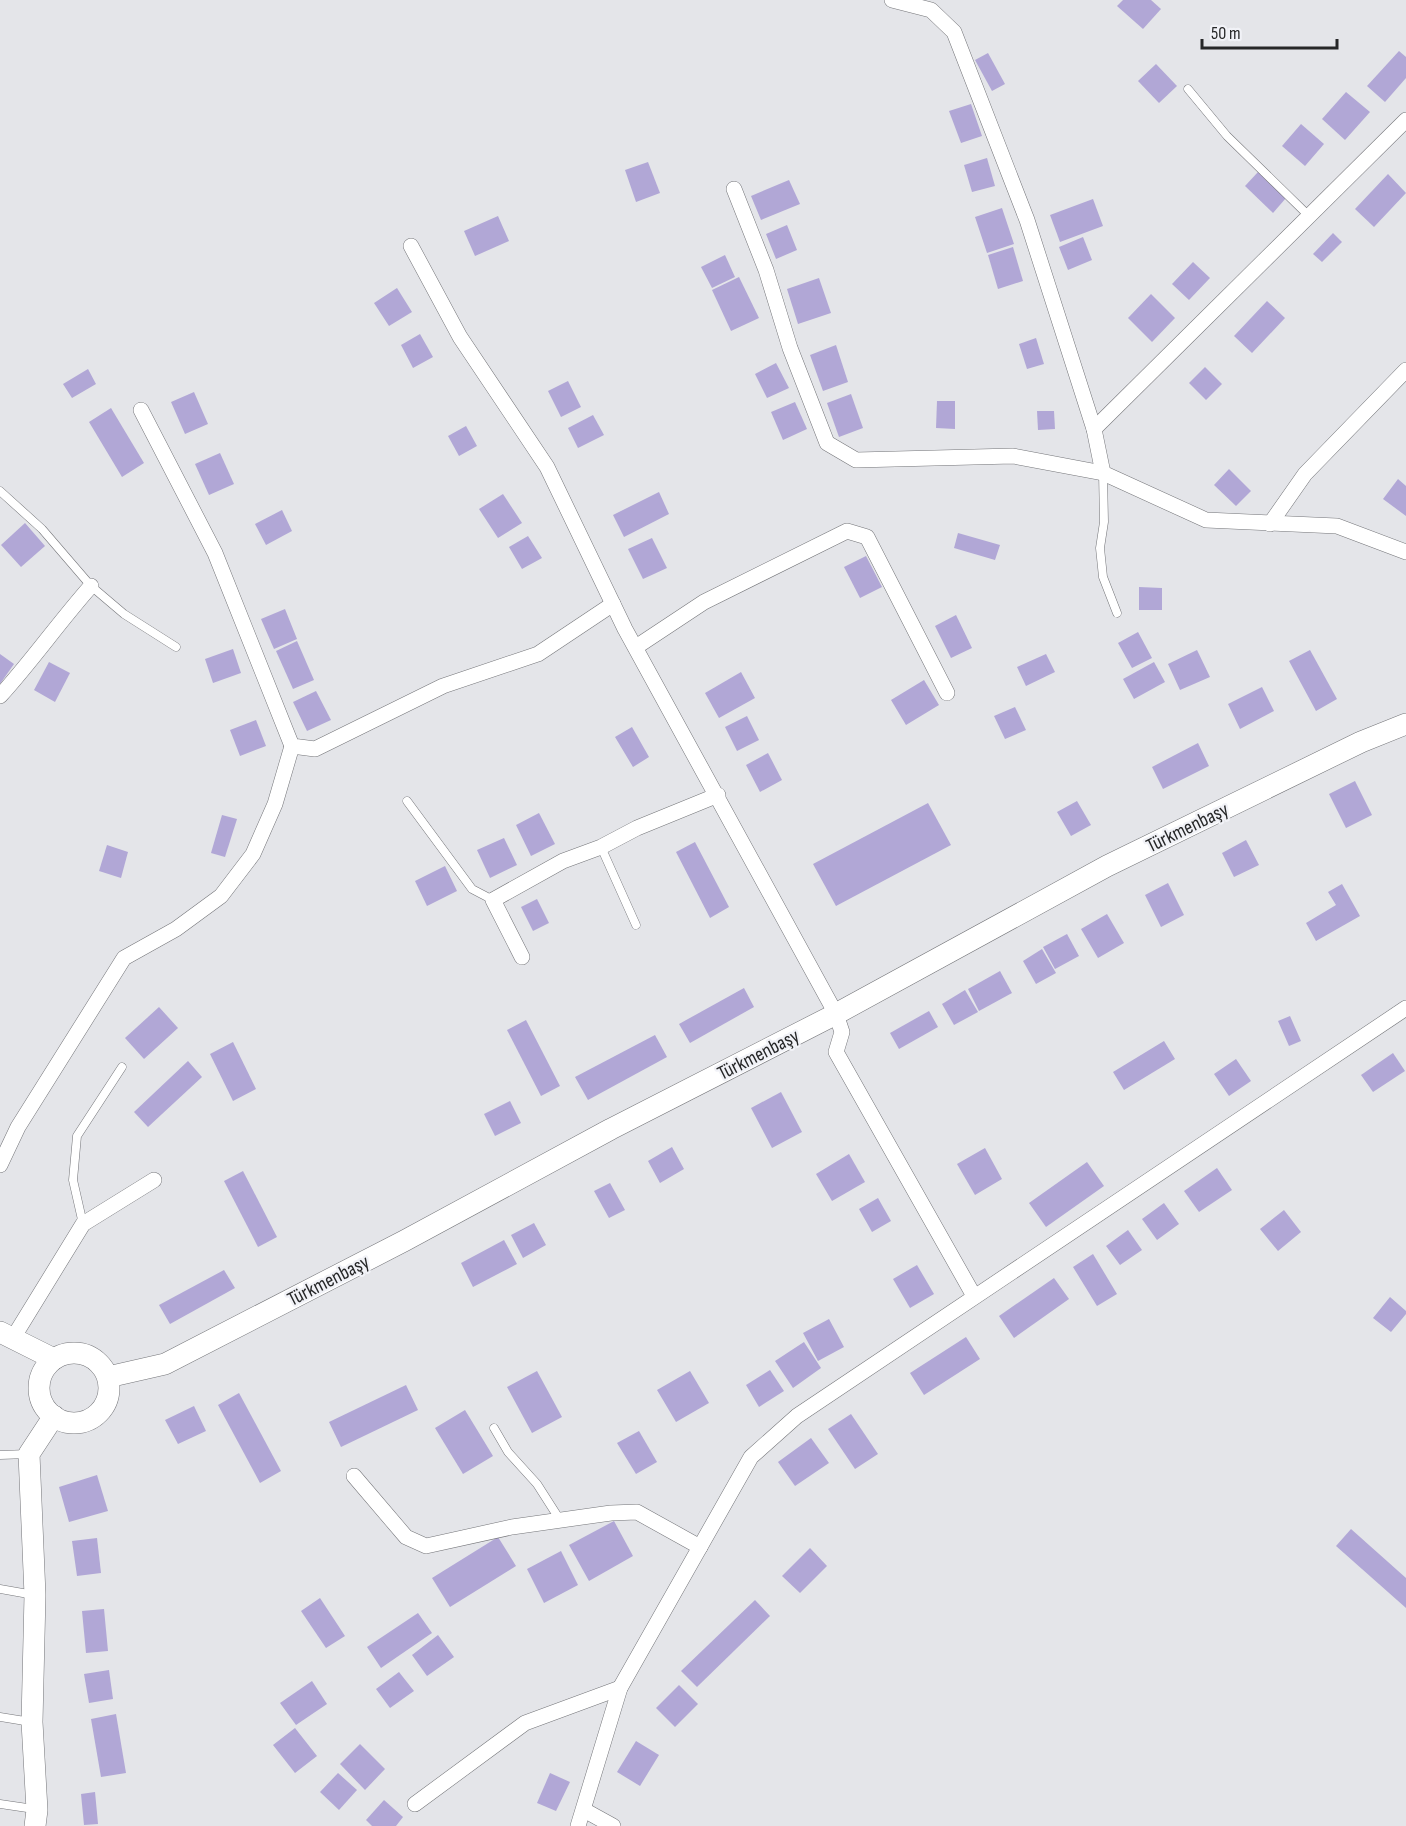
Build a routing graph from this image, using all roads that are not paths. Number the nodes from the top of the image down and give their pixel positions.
1 (892, 0) edge
2 (1188, 89) dead end
3 (1406, 120) edge
4 (734, 189) dead end
5 (1309, 216) junction
6 (411, 246) dead end
7 (1406, 370) edge
8 (141, 410) dead end
9 (1094, 429) junction
10 (1103, 473) junction
11 (0, 491) edge
12 (1270, 524) junction
13 (1406, 552) edge
14 (91, 586) junction
15 (613, 604) junction
16 (1117, 613) dead end
17 (177, 647) dead end
18 (636, 647) junction
19 (947, 693) dead end
20 (0, 696) edge
21 (1406, 724) edge
22 (292, 746) junction
23 (718, 795) junction
24 (407, 801) dead end
25 (601, 847) junction
26 (493, 900) junction
27 (636, 925) dead end
28 (522, 957) dead end
29 (1406, 1008) edge
30 (836, 1014) junction
31 (123, 1067) dead end
32 (0, 1165) edge
33 (154, 1180) dead end
34 (83, 1224) junction
35 (974, 1296) junction
36 (7, 1335) edge
37 (54, 1359) junction
38 (108, 1377) junction
39 (54, 1416) junction
40 (494, 1428) dead end
41 (29, 1454) junction
42 (0, 1455) edge
43 (354, 1476) dead end
44 (560, 1520) junction
45 (700, 1547) junction
46 (0, 1589) edge
47 (35, 1595) junction
48 (620, 1688) junction
49 (0, 1717) edge
50 (32, 1722) junction
51 (0, 1804) edge
52 (415, 1804) dead end
53 (584, 1810) junction
54 (36, 1818) edge
55 (578, 1826) edge
56 (613, 1826) edge

1 - 9 street
2 - 5 lane
3 - 5 street
4 - 10 street
5 - 9 street
6 - 15 street
7 - 12 street
8 - 22 street
9 - 10 street
10 - 12 street
10 - 16 lane
11 - 14 lane
12 - 13 street
14 - 17 lane
14 - 20 street
15 - 18 street
15 - 22 street
18 - 19 street
18 - 23 street
21 - 30 street, Türkmenbaşy
22 - 32 street
23 - 25 street
23 - 30 street
24 - 26 lane
25 - 26 street
25 - 27 lane
26 - 28 street
29 - 35 street
30 - 35 street
30 - 38 street, Türkmenbaşy
31 - 34 lane
33 - 34 street
34 - 36 street
35 - 45 street
36 - 37 street
37 - 38 street
37 - 39 street
38 - 39 street
39 - 41 street
40 - 44 lane
41 - 42 lane
41 - 47 street
43 - 44 street
44 - 45 street
45 - 48 street
46 - 47 lane
47 - 50 street
48 - 52 street
48 - 53 street
49 - 50 lane
50 - 54 street
51 - 54 lane
53 - 55 street
53 - 56 street

